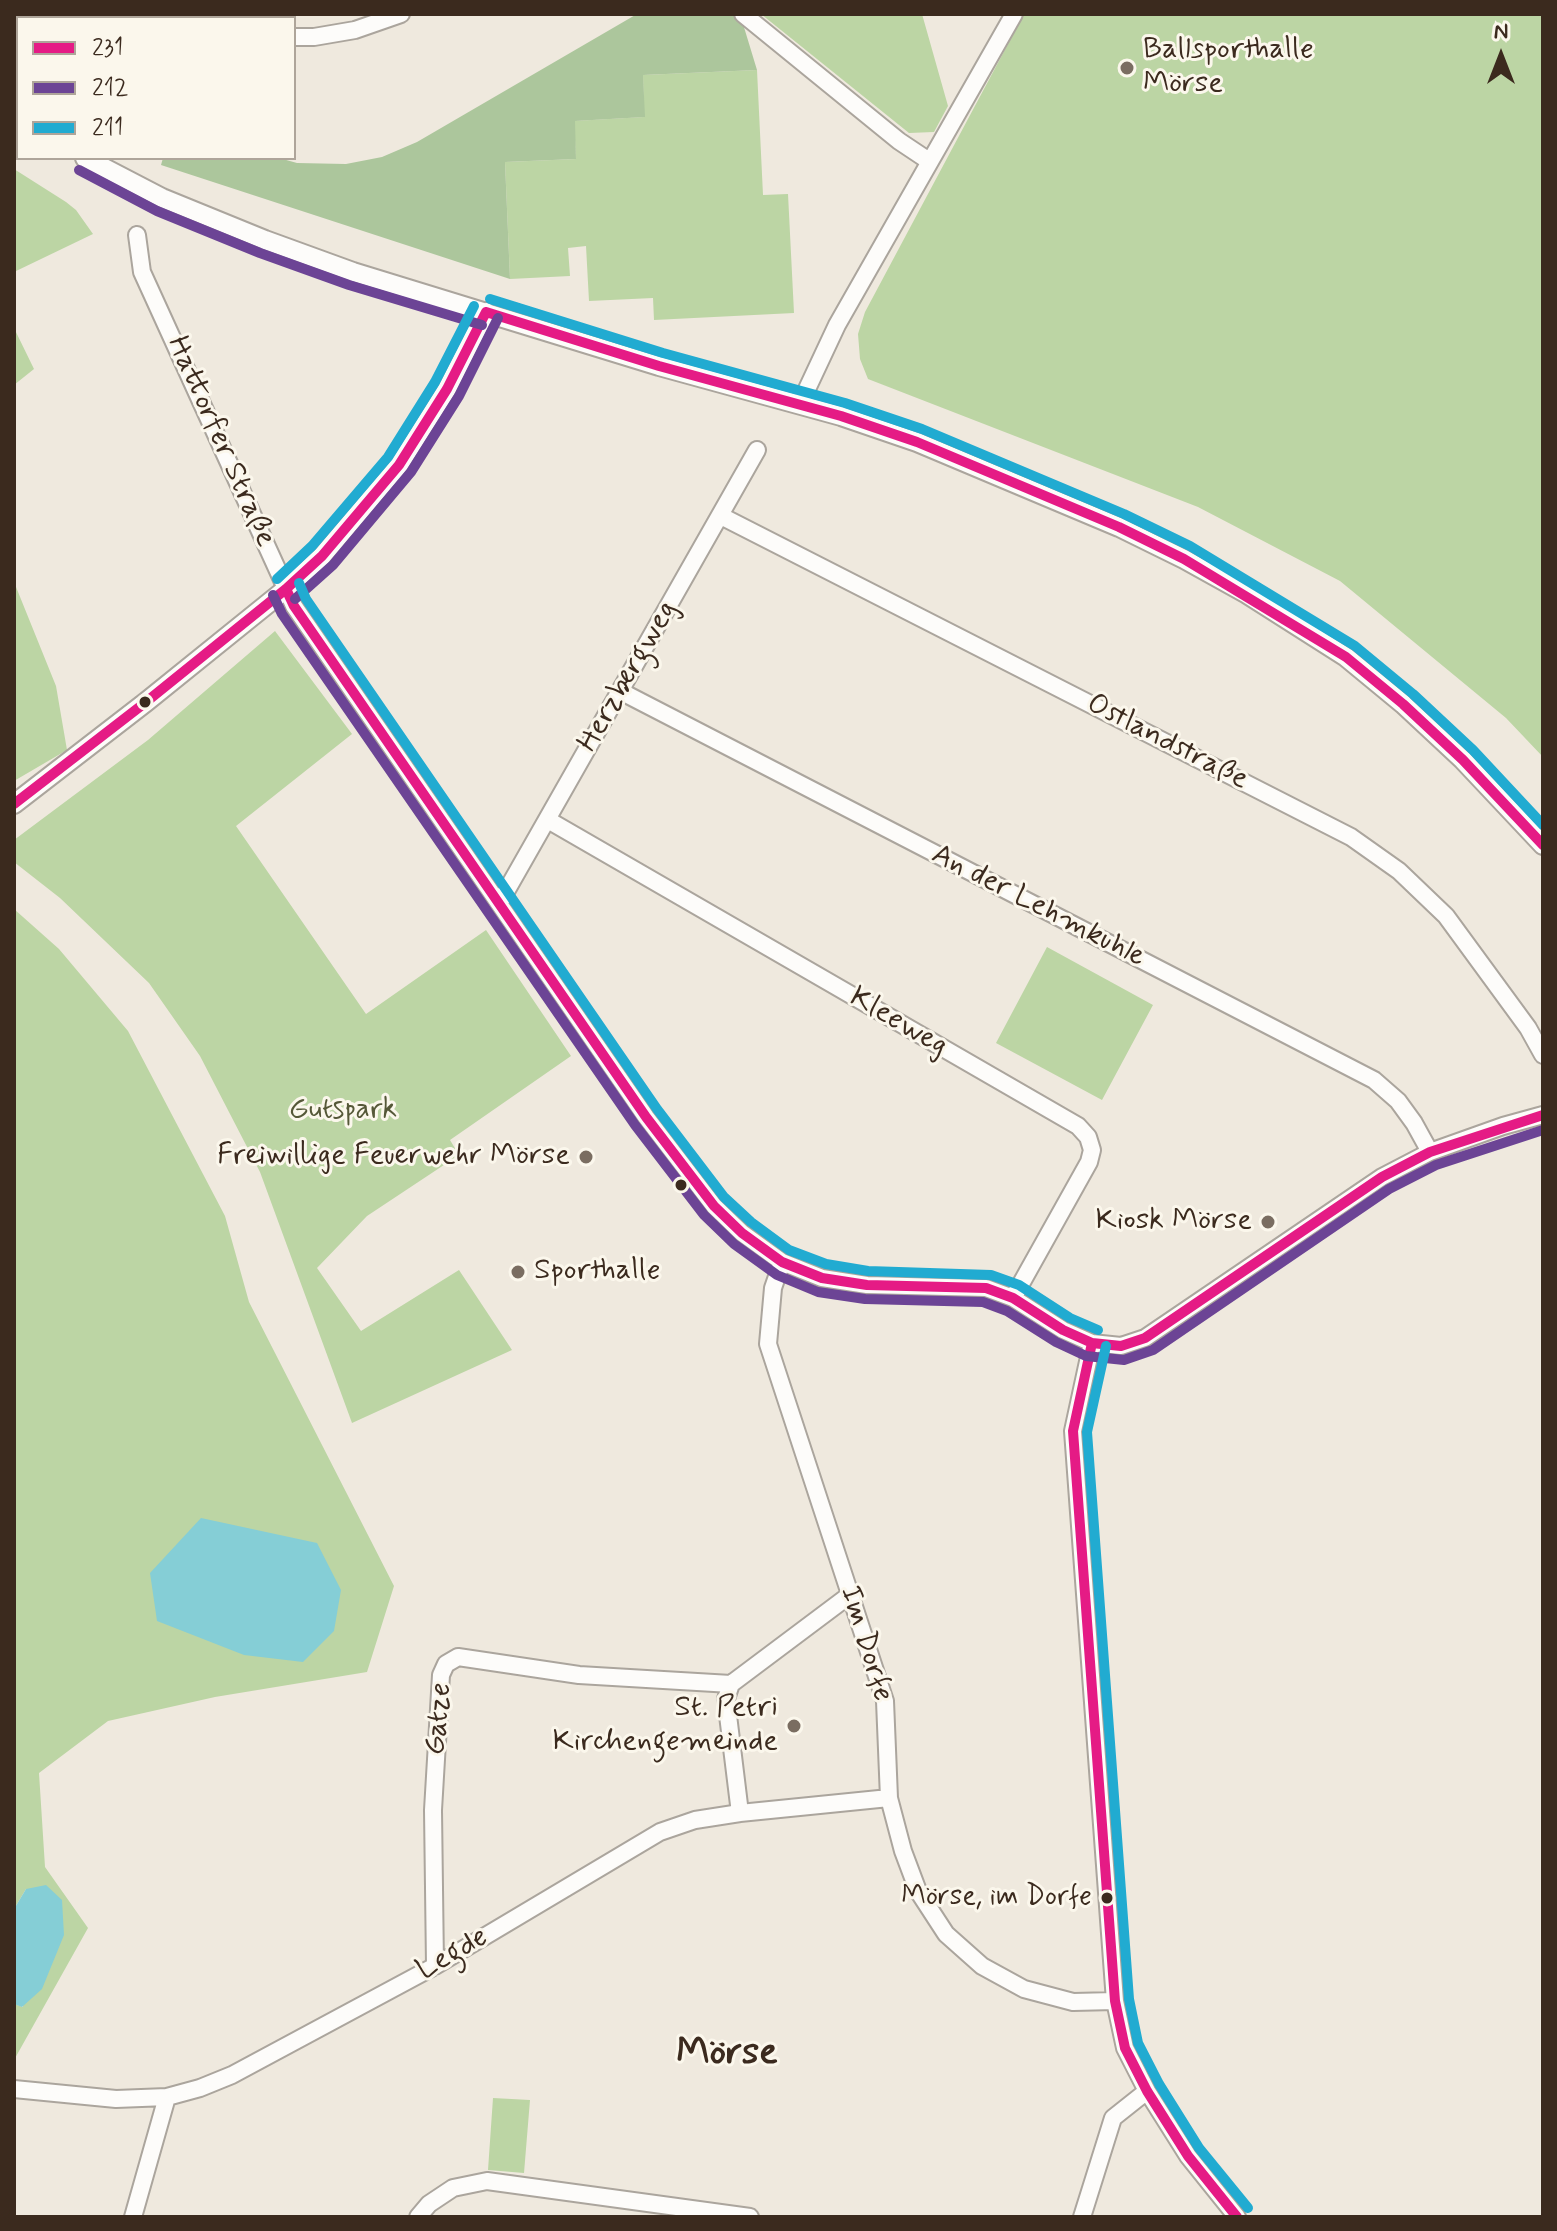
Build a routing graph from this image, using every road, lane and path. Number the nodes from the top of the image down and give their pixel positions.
1 (401, 14) edge
2 (743, 14) edge
3 (1014, 14) edge
4 (296, 37) edge
5 (89, 160) edge
6 (929, 161) junction
7 (137, 235) dead end
8 (486, 312) junction
9 (800, 404) junction
10 (757, 450) dead end
11 (721, 516) junction
12 (286, 589) junction
13 (620, 691) junction
14 (14, 804) edge
15 (548, 820) junction
16 (1543, 845) edge
17 (500, 902) junction
18 (1543, 1055) edge
19 (1543, 1115) edge
20 (1430, 1152) junction
21 (782, 1262) junction
22 (1013, 1298) junction
23 (1092, 1343) junction
24 (851, 1594) junction
25 (731, 1684) junction
26 (889, 1798) junction
27 (740, 1813) junction
28 (435, 1966) junction
29 (1115, 2001) junction
30 (14, 2089) edge
31 (1147, 2091) junction
32 (167, 2097) junction
33 (133, 2217) edge
34 (418, 2217) edge
35 (750, 2217) edge
36 (1082, 2217) edge
37 (1237, 2217) edge

1 - 4 street
2 - 6 street
3 - 6 street
5 - 8 street
6 - 9 street
7 - 12 street, Hattorfer Straße
8 - 9 street
8 - 12 street
9 - 16 street
10 - 11 street, Herzbergweg
11 - 13 street, Herzbergweg
11 - 18 street, Ostlandstraße
12 - 14 street
12 - 17 street, Hattorfer Straße
13 - 15 street, Herzbergweg
13 - 20 street, An der Lehmkuhle
15 - 17 street, Herzbergweg
15 - 22 street, Kleeweg
17 - 21 street, Hattorfer Straße
19 - 20 street
20 - 23 street
21 - 22 street, Hattorfer Straße
21 - 24 street, Im Dorfe
22 - 23 street, Hattorfer Straße
23 - 29 street
24 - 25 street
24 - 26 street, Im Dorfe
25 - 27 street
25 - 28 street, Gatze
26 - 27 street, Legde
26 - 29 street, Im Dorfe
27 - 28 street, Legde
28 - 32 street, Legde
29 - 31 street
30 - 32 street, Legde
31 - 36 street
31 - 37 street
32 - 33 street
34 - 35 street

